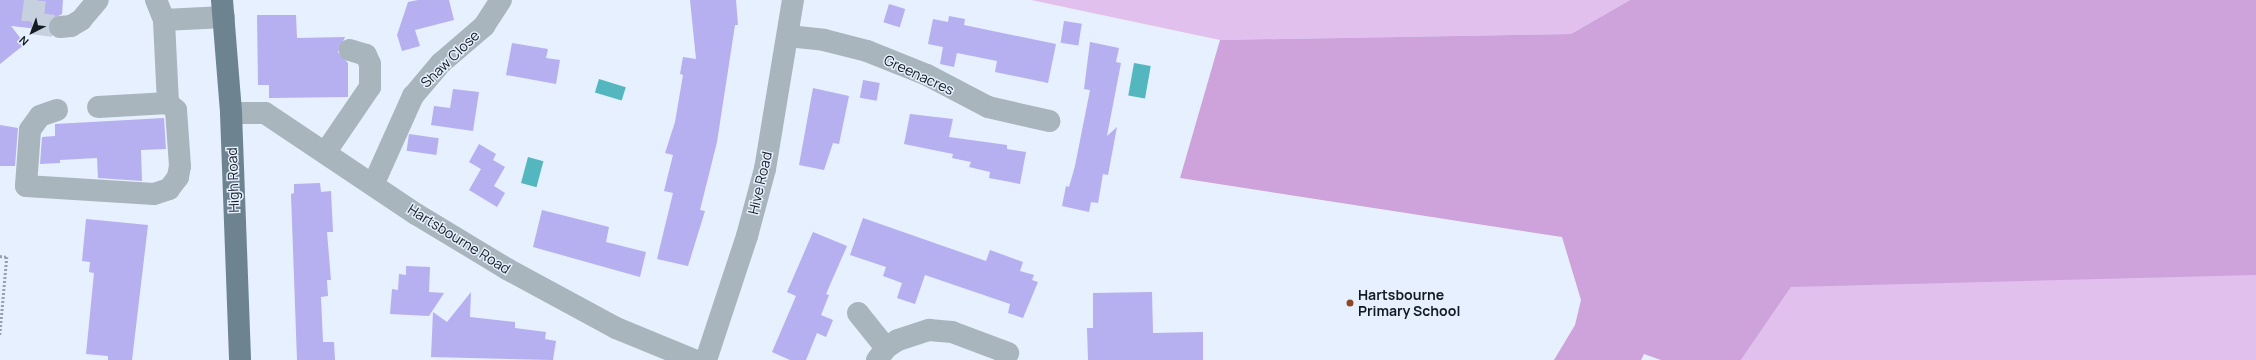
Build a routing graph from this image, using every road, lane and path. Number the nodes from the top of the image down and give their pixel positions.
1 (98, 0) edge
2 (156, 0) edge
3 (501, 0) edge
4 (793, 0) edge
5 (223, 9) edge
6 (164, 20) junction
7 (60, 27) tunnel mouth
8 (788, 36) junction
9 (350, 50) dead end
10 (168, 103) junction
11 (98, 107) dead end
12 (56, 110) dead end
13 (231, 113) junction
14 (1048, 121) dead end
15 (325, 153) junction
16 (373, 185) junction
17 (0, 256) edge
18 (858, 313) dead end
19 (0, 336) edge
20 (1008, 353) dead end
21 (881, 354) edge
22 (240, 360) edge
23 (694, 360) edge
24 (706, 360) edge

1 - 7 street
2 - 6 street
3 - 16 street, Shaw Close
4 - 8 street, Hive Road
5 - 6 street
5 - 13 main road, High Road
6 - 10 street
8 - 14 street, Greenacres
8 - 24 street, Hive Road
9 - 15 street
10 - 11 street
10 - 12 street
13 - 15 street, Hartsbourne Road
13 - 22 main road, High Road
15 - 16 street, Hartsbourne Road
16 - 23 street, Hartsbourne Road
17 - 19 path
18 - 21 street
20 - 21 street

